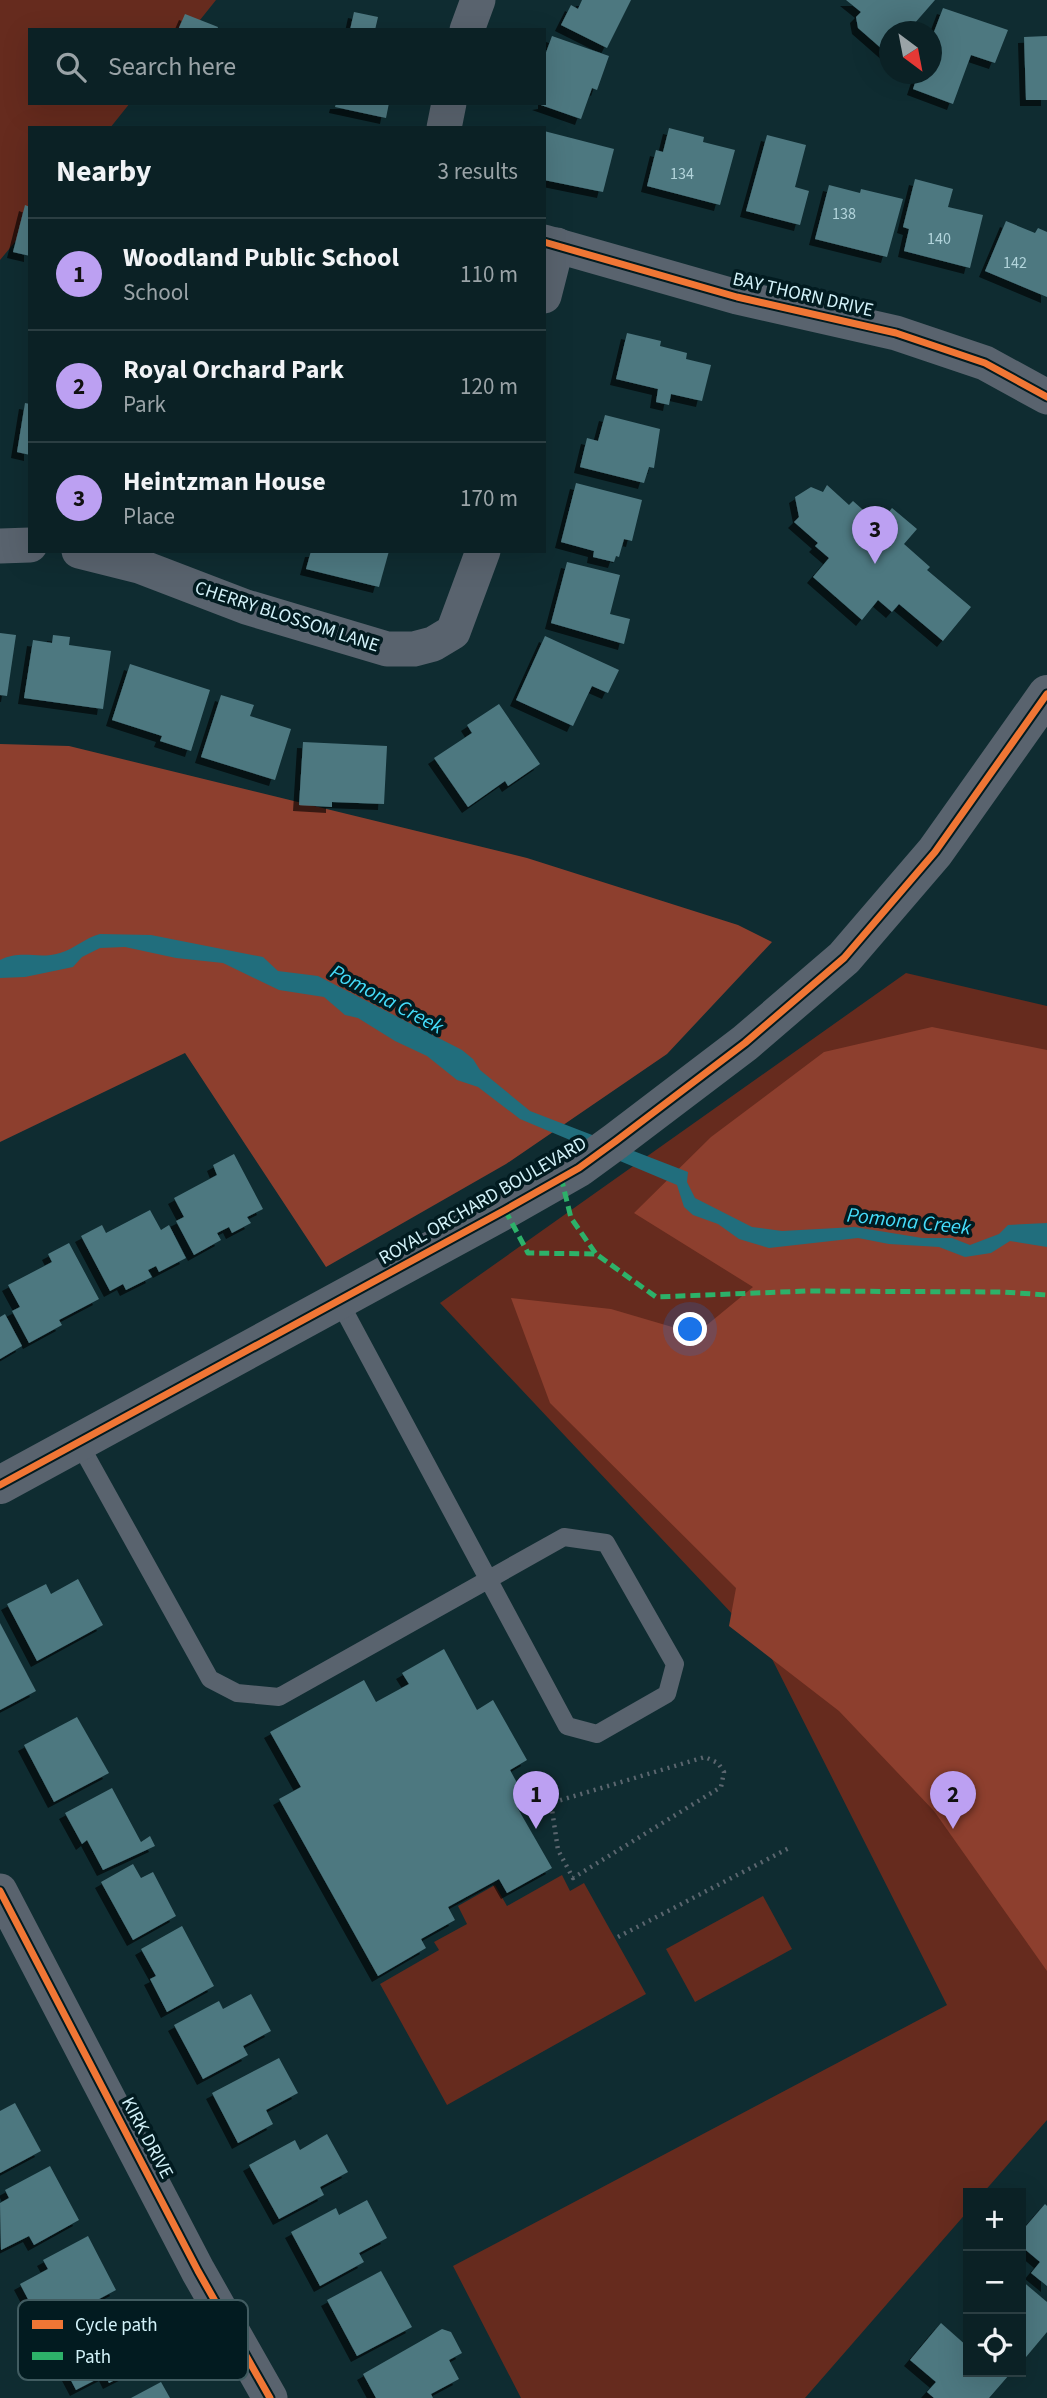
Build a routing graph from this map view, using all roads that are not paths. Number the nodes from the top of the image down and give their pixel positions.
1 (478, 0) edge
2 (468, 28) edge
3 (449, 105) edge
4 (444, 126) edge
5 (550, 243) edge
6 (546, 278) edge
7 (1047, 397) edge
8 (28, 545) edge
9 (0, 547) edge
10 (87, 553) edge
11 (482, 553) edge
12 (1047, 694) edge
13 (339, 1301) junction
14 (79, 1443) junction
15 (0, 1485) edge
16 (489, 1579) junction
17 (0, 1891) edge
18 (214, 2300) edge
19 (248, 2359) edge
20 (270, 2398) edge

1 - 2 street
3 - 4 street
5 - 6 street
5 - 7 street, BAY THORN DRIVE
8 - 9 street
10 - 11 street, CHERRY BLOSSOM LANE
12 - 13 street, ROYAL ORCHARD BOULEVARD
13 - 14 street, ROYAL ORCHARD BOULEVARD
13 - 16 lane
14 - 15 street, ROYAL ORCHARD BOULEVARD
14 - 16 lane
16 - 16 lane
17 - 18 street, KIRK DRIVE
19 - 20 street, KIRK DRIVE

